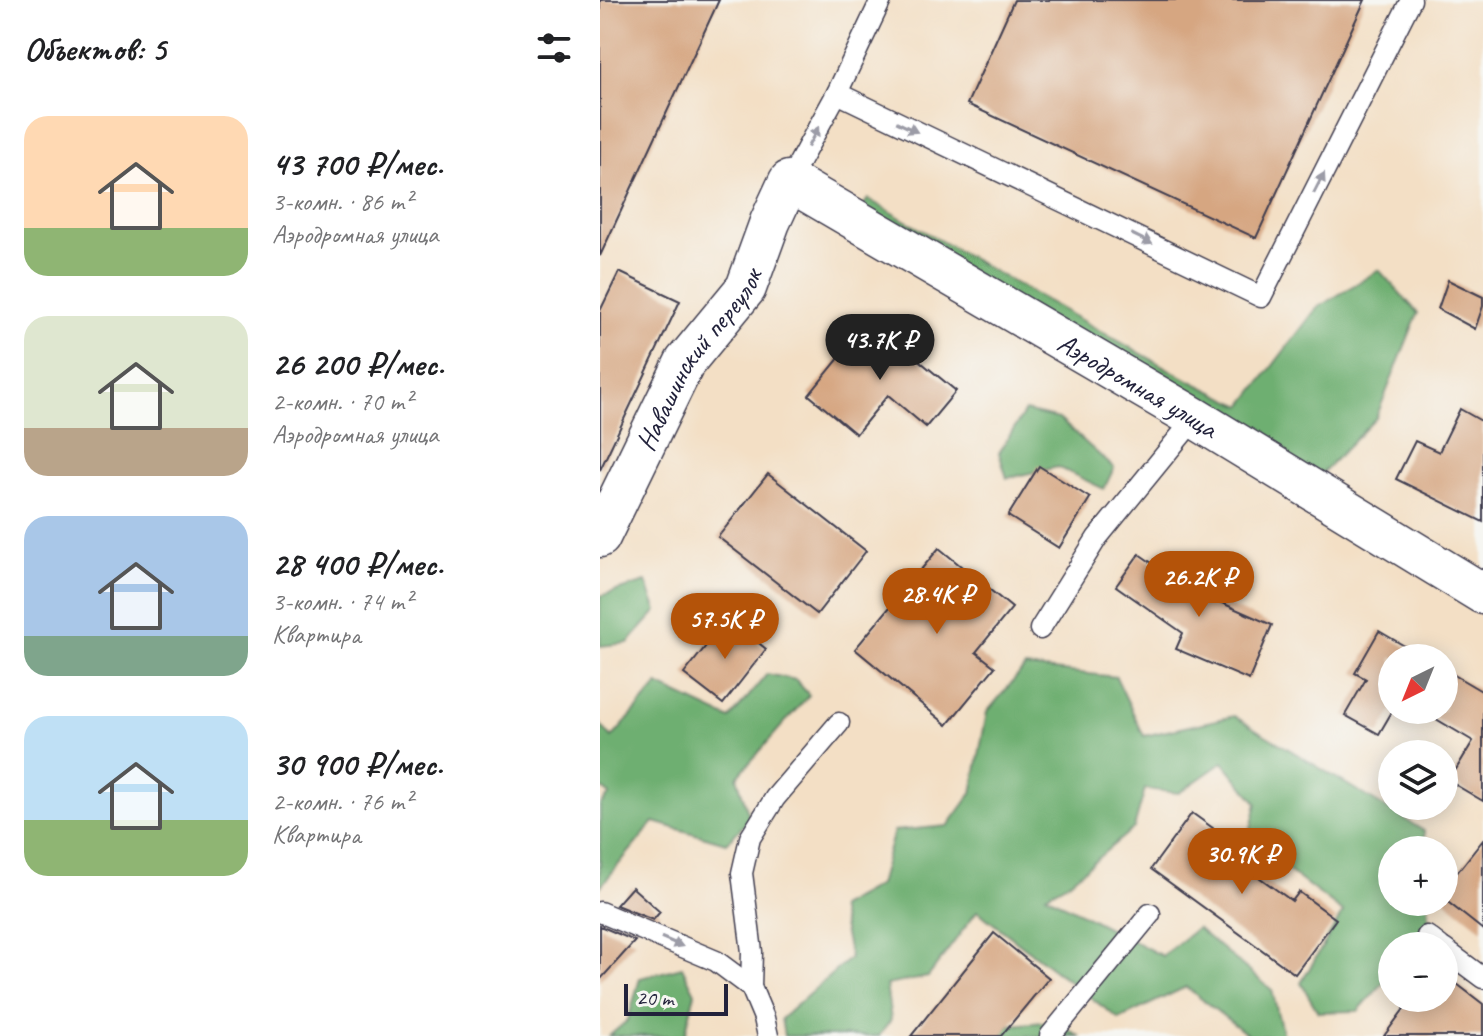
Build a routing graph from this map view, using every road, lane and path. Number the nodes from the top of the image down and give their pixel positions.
1 (881, 0) edge
2 (1411, 0) edge
3 (837, 93) junction
4 (789, 181) junction
5 (1195, 418) junction
6 (600, 537) edge
7 (1483, 594) edge
8 (1040, 629) dead end
9 (839, 723) dead end
10 (600, 912) edge
11 (1150, 914) dead end
12 (1458, 960) edge
13 (1483, 978) edge
14 (751, 987) junction
15 (768, 1036) edge
16 (1051, 1036) edge

1 - 3 lane
3 -> 2 lane
4 -> 3 lane
4 - 5 street, Аэродромная улица
4 - 6 street, Навашинский переулок
5 - 7 street, Аэродромная улица
5 - 8 lane
9 - 14 lane
10 -> 14 lane
11 - 16 lane
12 - 13 lane
14 - 15 lane

